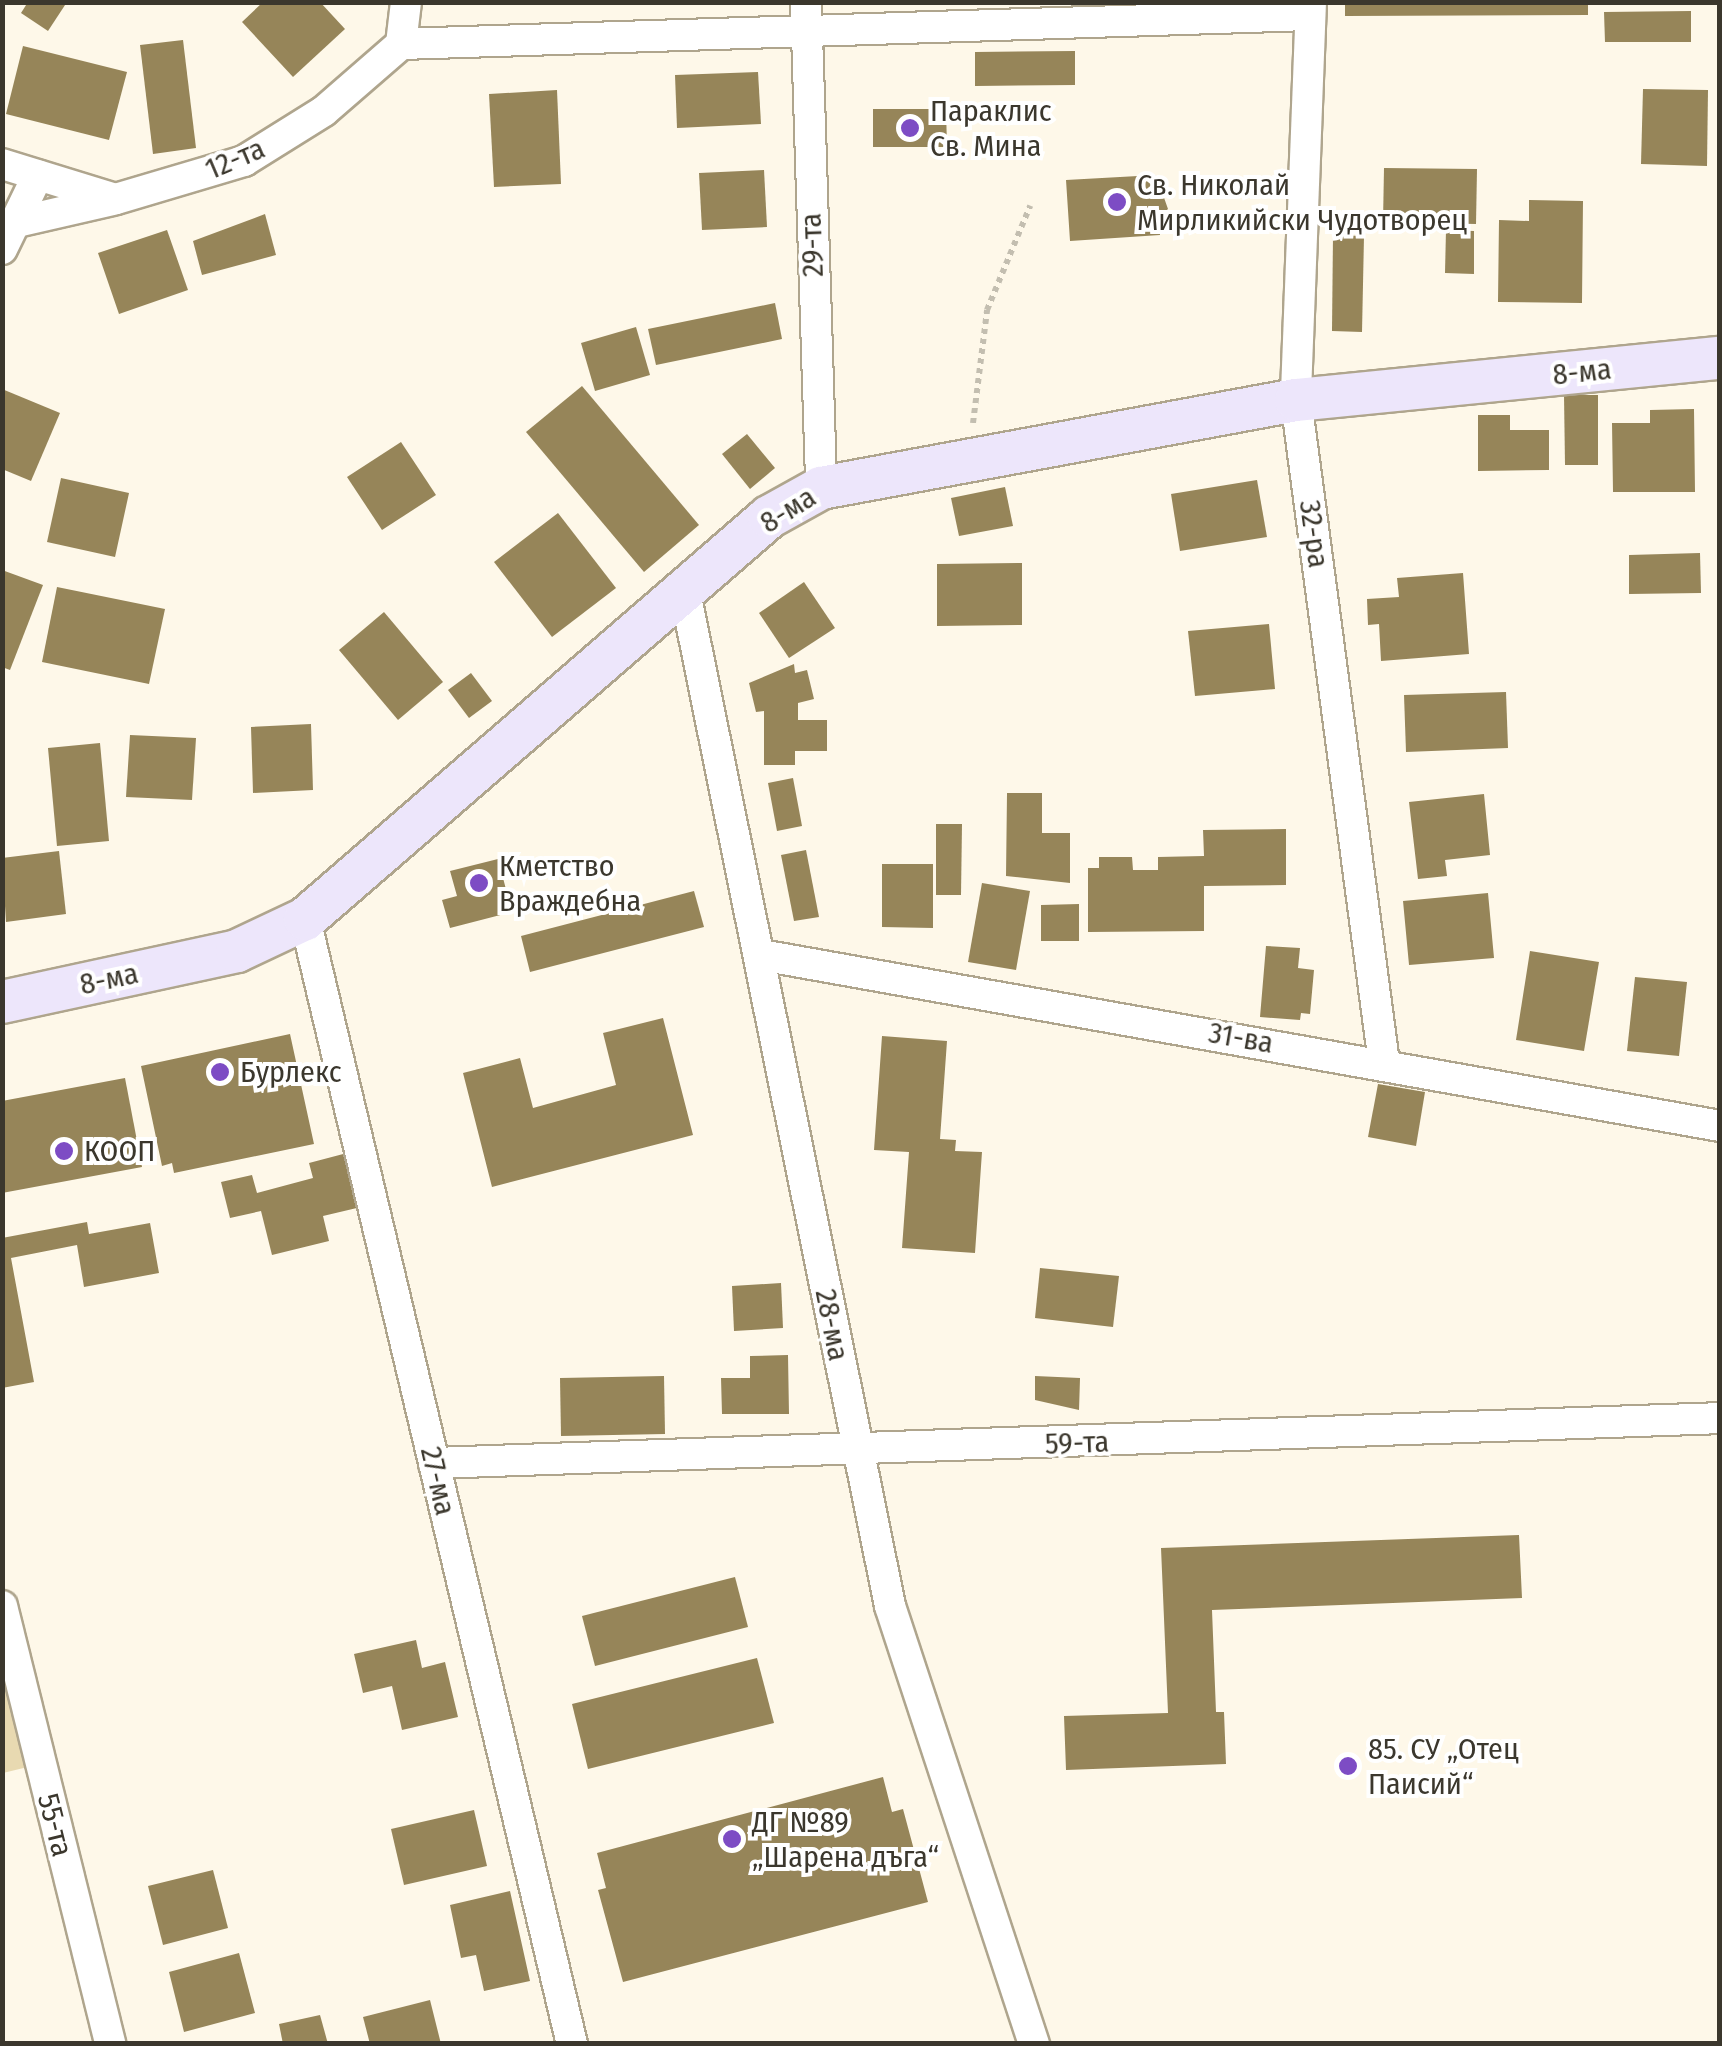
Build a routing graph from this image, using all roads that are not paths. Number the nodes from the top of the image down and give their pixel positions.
1 (406, 2) edge
2 (806, 2) edge
3 (1310, 9) edge
4 (804, 36) junction
5 (401, 44) junction
6 (2, 164) edge
7 (38, 175) junction
8 (116, 199) junction
9 (8, 236) edge
10 (1720, 358) edge
11 (1296, 400) junction
12 (821, 488) junction
13 (685, 592) junction
14 (304, 919) junction
15 (762, 954) junction
16 (2, 1002) edge
17 (1384, 1063) junction
18 (1720, 1126) edge
19 (1720, 1418) edge
20 (856, 1452) junction
21 (434, 1464) junction
22 (2, 1606) edge
23 (110, 2044) edge
24 (572, 2044) edge
25 (1034, 2044) edge

1 - 5 street
2 - 4 street, 29-та
3 - 4 street
3 - 11 street, 32-ра
4 - 5 street
4 - 12 street, 29-та
5 - 8 street, 12-та
6 - 7 street
7 - 8 street
7 - 9 street
8 - 9 street, 12-та
10 - 11 street, 8-ма
11 - 12 street, 8-ма
11 - 17 street, 32-ра
12 - 13 street, 8-ма
13 - 14 street, 8-ма
13 - 15 street, 28-ма
14 - 16 street, 8-ма
14 - 21 street, 27-ма
15 - 17 street, 31-ва
15 - 20 street, 28-ма
17 - 18 street, 31-ва
19 - 20 street, 59-та
20 - 21 street, 59-та
20 - 25 street, 28-ма
21 - 24 street, 27-ма
22 - 23 street, 55-та

